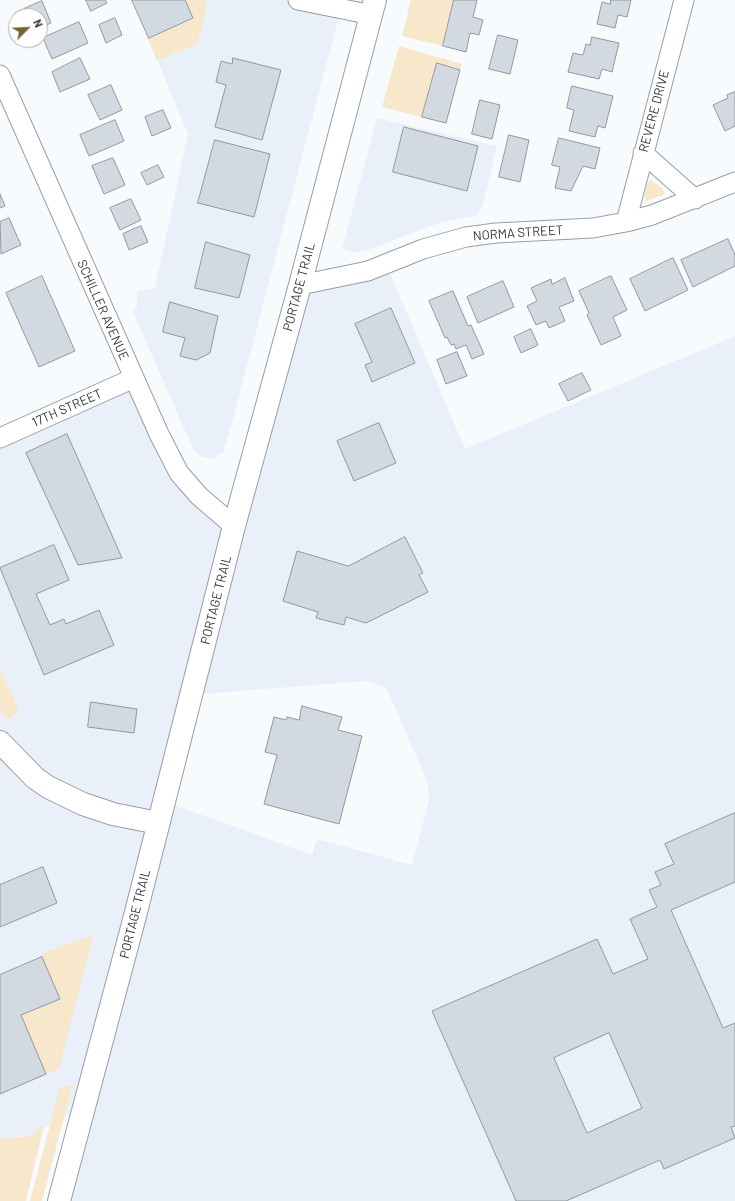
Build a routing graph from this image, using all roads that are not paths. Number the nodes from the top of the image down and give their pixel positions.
1 (298, 0) edge
2 (684, 0) edge
3 (374, 7) edge
4 (0, 75) edge
5 (643, 153) junction
6 (735, 182) edge
7 (695, 199) junction
8 (626, 222) junction
9 (300, 286) junction
10 (134, 378) junction
11 (0, 438) edge
12 (234, 526) junction
13 (0, 742) edge
14 (158, 823) junction
15 (59, 1201) edge

1 - 3 street
2 - 5 street, REVERE DRIVE
3 - 9 main road, PORTAGE TRAIL
4 - 10 street, SCHILLER AVENUE
5 - 7 street
5 - 8 street, REVERE DRIVE
6 - 7 street, NORMA STREET
7 - 8 street, NORMA STREET
8 - 9 street, NORMA STREET
9 - 12 main road, PORTAGE TRAIL
10 - 11 street, 17TH STREET
10 - 12 street, SCHILLER AVENUE
12 - 14 main road, PORTAGE TRAIL
13 - 14 main road
14 - 15 main road, PORTAGE TRAIL

